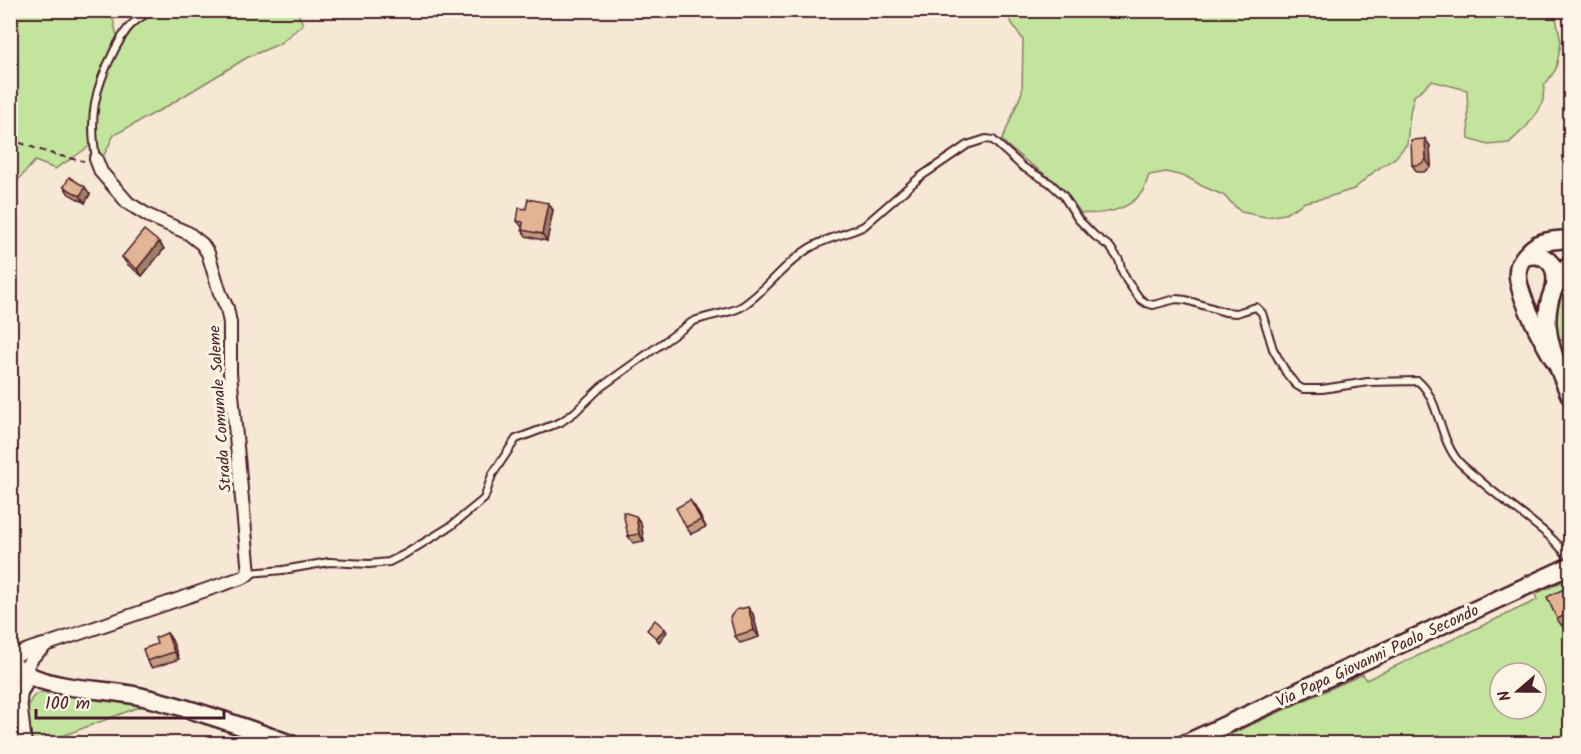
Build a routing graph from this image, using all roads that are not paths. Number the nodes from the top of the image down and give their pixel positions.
1 (151, 10) edge
2 (96, 159) joint
3 (1570, 239) edge
4 (1525, 257) junction
5 (1570, 264) edge
6 (1555, 284) junction
7 (1557, 365) junction
8 (1570, 396) edge
9 (1570, 558) edge
10 (1570, 566) edge
11 (249, 573) junction
12 (48, 644) junction
13 (17, 676) edge
14 (10, 710) edge
15 (24, 744) edge
16 (291, 744) edge
17 (1184, 744) edge

1 - 2 lane
2 - 11 street, Strada Comunale Saleme
3 - 4 main road
4 - 6 main road
4 - 7 main road
5 - 6 main road
6 - 7 main road
7 - 8 main road
9 - 11 lane
10 - 17 main road, Via Papa Giovanni Paolo Secondo
11 - 12 street
12 - 13 street
12 - 13 street
13 - 15 street
13 - 16 main road
14 - 15 street

